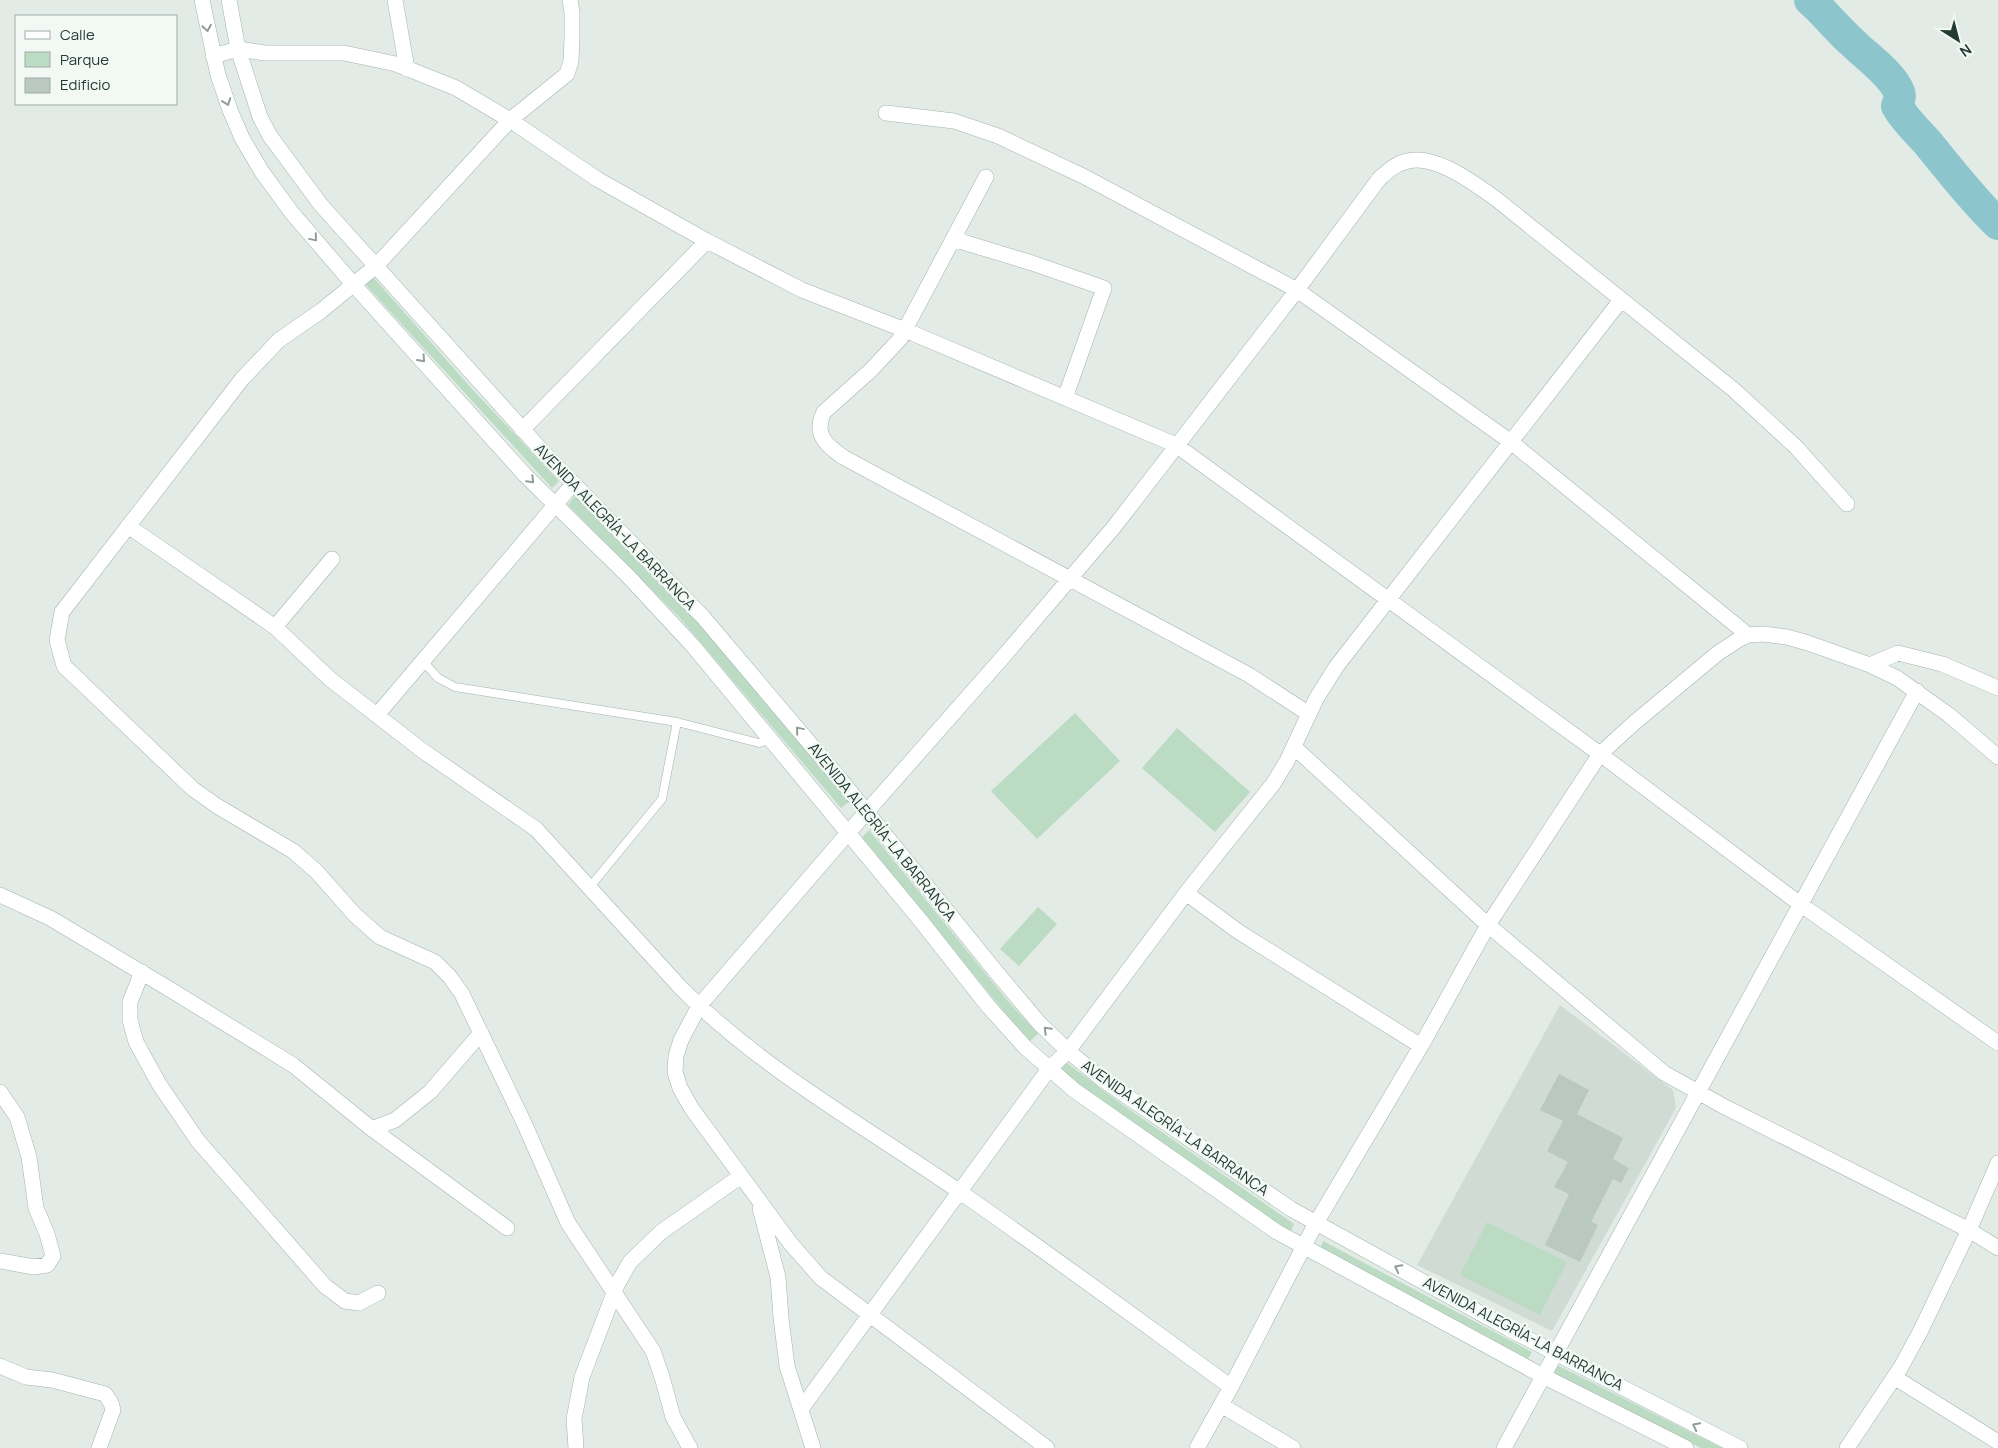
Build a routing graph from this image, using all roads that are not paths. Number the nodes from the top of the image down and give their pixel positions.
1 (202, 0) edge
2 (229, 0) edge
3 (395, 0) edge
4 (570, 0) edge
5 (238, 49) junction
6 (213, 56) junction
7 (408, 69) junction
8 (886, 113) dead end
9 (510, 120) junction
10 (986, 177) dead end
11 (953, 239) junction
12 (707, 240) junction
13 (376, 266) junction
14 (354, 284) junction
15 (1297, 290) junction
16 (1621, 300) junction
17 (905, 330) junction
18 (1065, 398) junction
19 (522, 430) junction
20 (1511, 442) junction
21 (1176, 444) junction
22 (573, 484) junction
23 (1847, 504) dead end
24 (555, 505) junction
25 (128, 526) junction
26 (332, 559) dead end
27 (1070, 579) junction
28 (1389, 601) junction
29 (276, 627) junction
30 (1748, 636) junction
31 (422, 660) junction
32 (1870, 664) junction
33 (1998, 688) edge
34 (1917, 692) junction
35 (1309, 714) junction
36 (377, 715) junction
37 (677, 722) junction
38 (772, 739) junction
39 (1294, 747) junction
40 (1600, 754) junction
41 (1998, 757) edge
42 (867, 812) junction
43 (848, 833) junction
44 (589, 888) junction
45 (1186, 893) junction
46 (0, 895) edge
47 (1800, 904) junction
48 (1488, 925) junction
49 (142, 972) junction
50 (699, 1006) junction
51 (481, 1033) junction
52 (1998, 1043) edge
53 (1421, 1046) junction
54 (1068, 1051) junction
55 (1048, 1069) junction
56 (0, 1092) edge
57 (1698, 1092) junction
58 (372, 1129) junction
59 (1998, 1163) edge
60 (741, 1176) junction
61 (958, 1191) junction
62 (758, 1200) junction
63 (1316, 1223) junction
64 (507, 1228) dead end
65 (1969, 1230) junction
66 (1303, 1247) junction
67 (1998, 1248) edge
68 (0, 1261) edge
69 (378, 1293) dead end
70 (614, 1294) junction
71 (869, 1315) junction
72 (1555, 1353) junction
73 (0, 1366) edge
74 (1543, 1376) junction
75 (1894, 1377) junction
76 (1231, 1387) junction
77 (1221, 1405) junction
78 (801, 1408) junction
79 (1998, 1442) edge
80 (99, 1448) edge
81 (576, 1448) edge
82 (690, 1448) edge
83 (813, 1448) edge
84 (1047, 1448) edge
85 (1197, 1448) edge
86 (1293, 1448) edge
87 (1504, 1448) edge
88 (1686, 1448) edge
89 (1740, 1448) edge
90 (1847, 1448) edge

1 -> 6 street, AVENIDA ALEGRÍA-LA BARRANCA
2 - 5 street, AVENIDA ALEGRÍA-LA BARRANCA
3 - 7 street
4 - 9 street
5 - 6 street
5 - 7 street
5 - 13 street, AVENIDA ALEGRÍA-LA BARRANCA
6 -> 14 street, AVENIDA ALEGRÍA-LA BARRANCA
7 - 9 street
8 - 15 street
9 - 12 street
9 - 13 street
10 - 11 street
11 - 17 street
11 - 18 street
12 - 17 street
12 - 19 street
13 - 14 street
13 - 19 street, AVENIDA ALEGRÍA-LA BARRANCA
14 -> 24 street, AVENIDA ALEGRÍA-LA BARRANCA
14 - 25 street
15 - 16 street
15 - 20 street
15 - 21 street
16 - 20 street
16 - 23 street
17 - 18 street
17 - 27 street
18 - 21 street
19 - 22 street, AVENIDA ALEGRÍA-LA BARRANCA
20 - 28 street
20 - 30 street
21 - 27 street
21 - 28 street
22 - 24 street
42 -> 22 street, AVENIDA ALEGRÍA-LA BARRANCA
24 - 31 street
24 - 38 street, AVENIDA ALEGRÍA-LA BARRANCA
25 - 29 street
25 - 51 street
26 - 29 street
27 - 35 street
27 - 42 street
28 - 35 street
28 - 40 street
29 - 36 street
30 - 32 street
30 - 40 street
31 - 36 street
31 - 37 lane
32 - 33 street
32 - 34 street
34 - 41 street
34 - 47 street
35 - 39 street
36 - 44 street
37 - 38 lane
37 - 44 lane
38 - 43 street, AVENIDA ALEGRÍA-LA BARRANCA
39 - 45 street
39 - 48 street
40 - 47 street
40 - 48 street
42 - 43 street
54 -> 42 street, AVENIDA ALEGRÍA-LA BARRANCA
43 - 50 street
43 - 55 street, AVENIDA ALEGRÍA-LA BARRANCA
44 - 50 street
45 - 53 street
45 - 54 street
46 - 49 street
47 - 52 street
47 - 57 street
48 - 53 street
48 - 57 street
49 - 58 street
49 - 69 street
50 - 60 street
50 - 61 street
51 - 58 street
51 - 70 street
53 - 63 street
54 - 55 street
54 - 63 street, AVENIDA ALEGRÍA-LA BARRANCA
55 - 61 street
55 - 66 street, AVENIDA ALEGRÍA-LA BARRANCA
56 - 68 street
57 - 65 street
57 - 72 street
58 - 64 street
59 - 65 street
60 - 62 street
60 - 70 street
61 - 71 street
61 - 76 street
62 - 71 street
62 - 78 street
63 - 66 street
72 -> 63 street, AVENIDA ALEGRÍA-LA BARRANCA
65 - 67 street
65 - 75 street
66 - 74 street, AVENIDA ALEGRÍA-LA BARRANCA
66 - 76 street
70 - 81 street
70 - 82 street
71 - 78 street
71 - 84 street
72 - 74 street
89 -> 72 street, AVENIDA ALEGRÍA-LA BARRANCA
73 - 80 street
74 - 87 street
74 - 88 street, AVENIDA ALEGRÍA-LA BARRANCA
75 - 79 street
75 - 90 street
76 - 77 street
77 - 85 street
77 - 86 street
78 - 83 street

